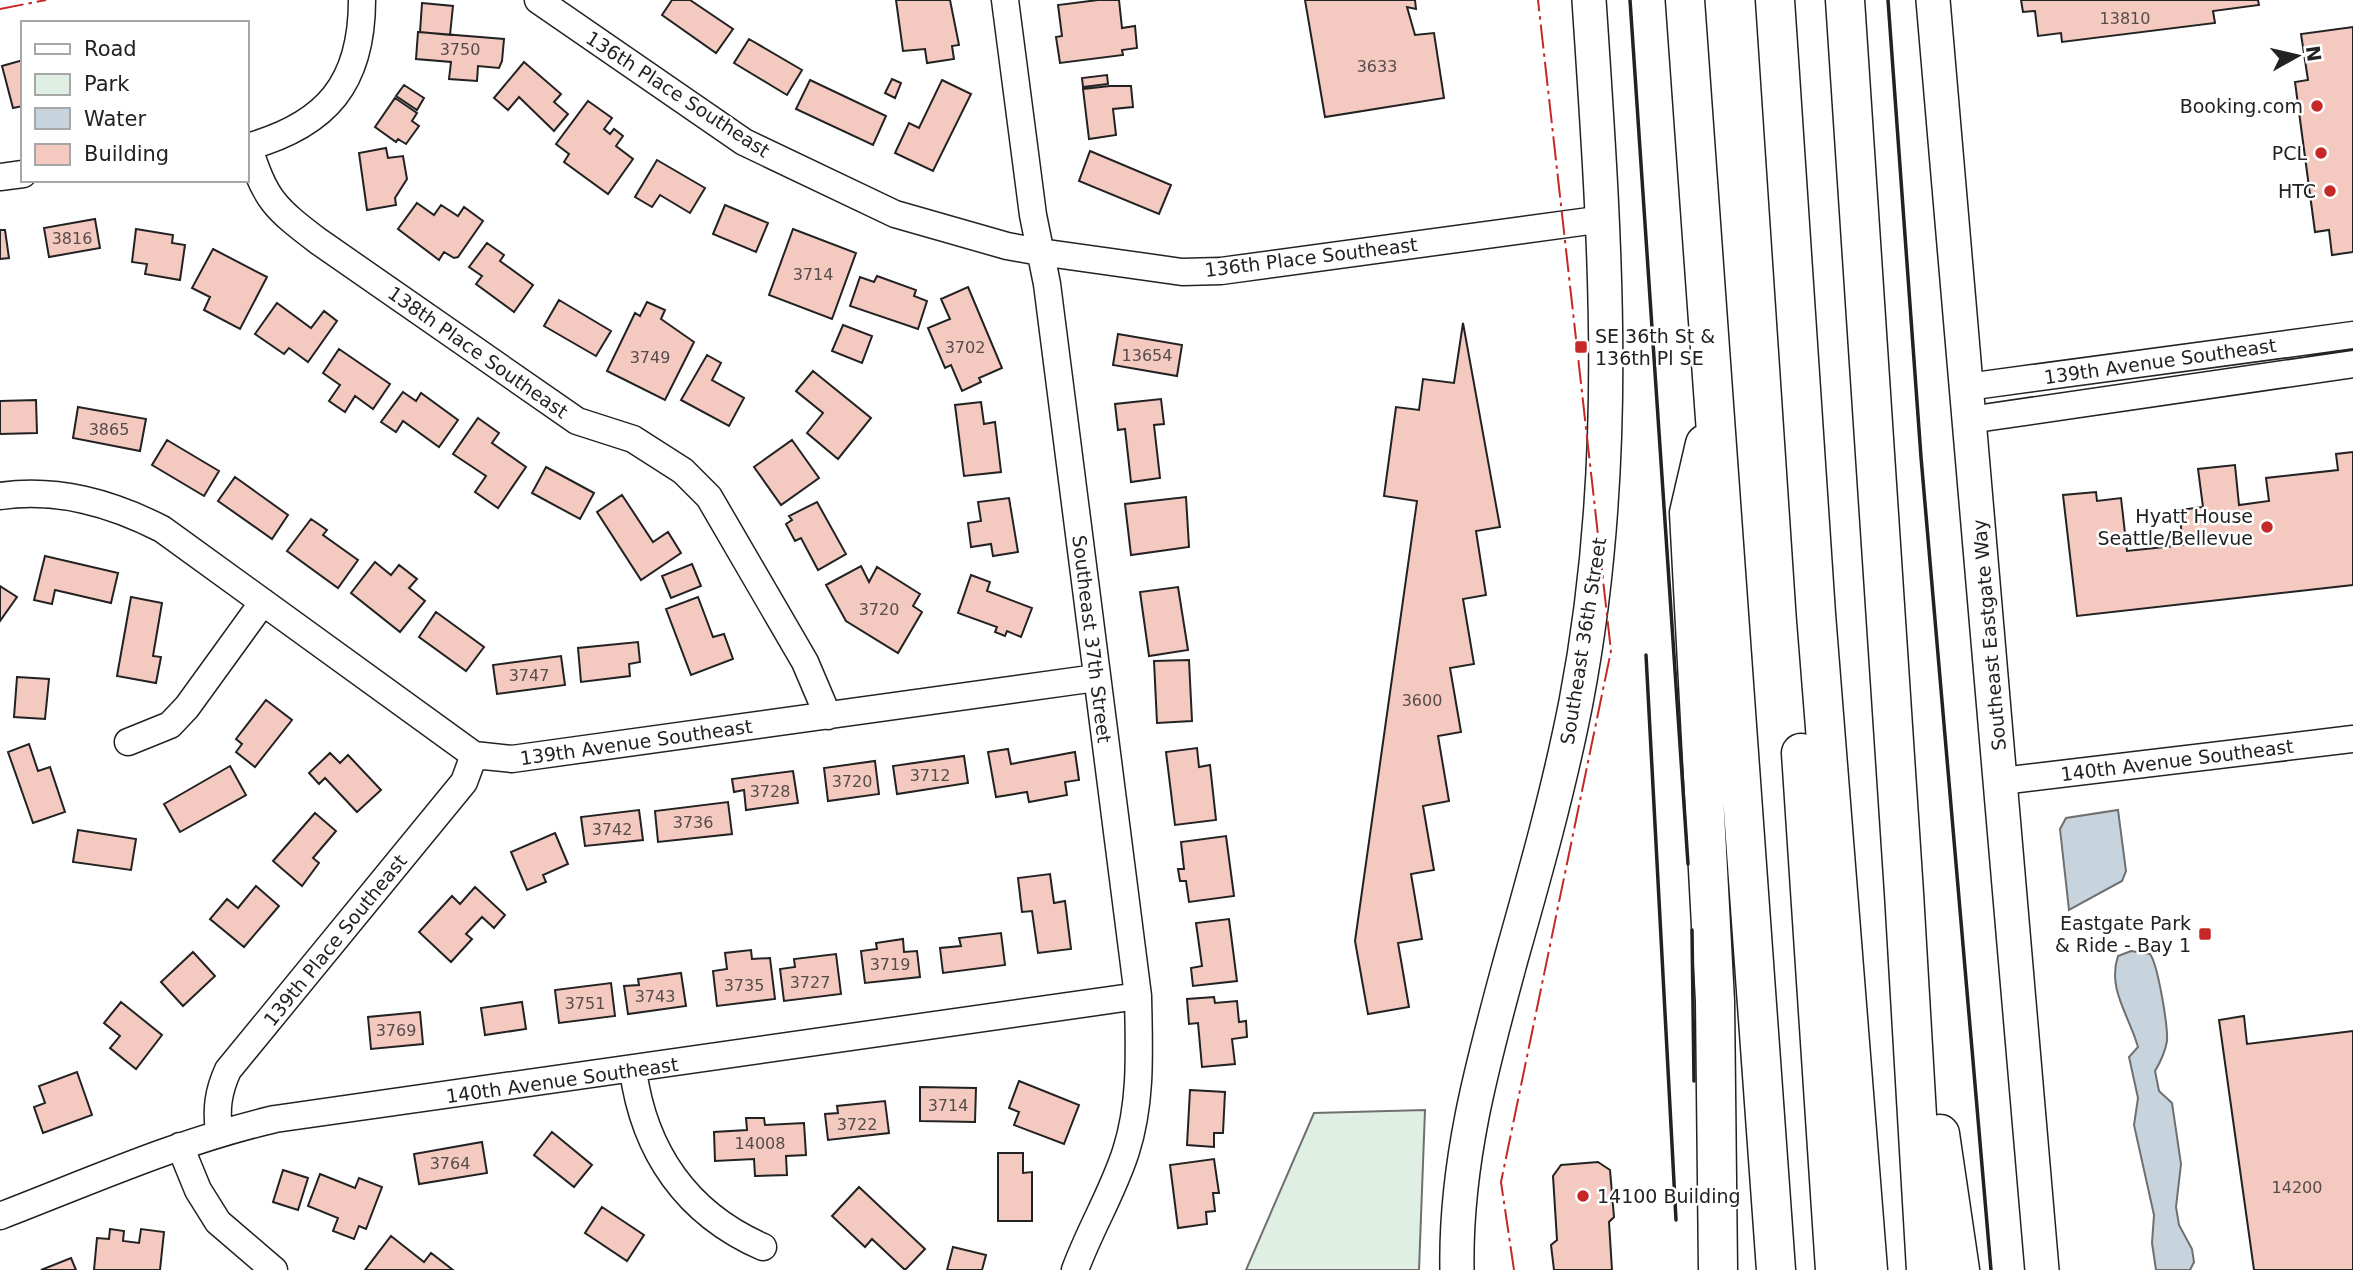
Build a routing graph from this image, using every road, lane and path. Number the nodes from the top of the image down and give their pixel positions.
1 (362, 0) edge
2 (538, 0) edge
3 (1005, 0) edge
4 (1589, 0) edge
5 (1685, 0) edge
6 (1753, 0) edge
7 (1774, 0) edge
8 (1844, 0) edge
9 (1933, 0) edge
10 (248, 147) edge
11 (21, 174) edge
12 (0, 177) edge
13 (1604, 219) junction
14 (1040, 252) junction
15 (2353, 335) edge
16 (2353, 364) edge
17 (1967, 387) junction
18 (1714, 408) junction
19 (1969, 420) junction
20 (0, 496) edge
21 (263, 602) junction
22 (1096, 678) junction
23 (828, 716) junction
24 (2353, 738) edge
25 (128, 742) dead end
26 (474, 755) junction
27 (2002, 781) junction
28 (1904, 893) junction
29 (1138, 996) junction
30 (632, 1070) junction
31 (219, 1132) junction
32 (180, 1146) junction
33 (0, 1216) edge
34 (763, 1247) dead end
35 (1851, 1255) edge
36 (274, 1270) edge
37 (1075, 1270) edge
38 (1457, 1270) edge
39 (1718, 1270) edge
40 (1775, 1270) edge
41 (1926, 1270) edge
42 (1960, 1270) edge
43 (2042, 1270) edge

1 - 10 street
2 - 14 street, 136th Place Southeast
3 - 14 street, Southeast 37th Street
4 - 13 main road, Southeast 36th Street
5 - 18 highway
6 - 35 highway
7 - 35 highway
8 - 28 highway
9 - 17 main road, Southeast Eastgate Way
10 - 23 street, 138th Place Southeast
11 - 12 street
13 - 14 street, 136th Place Southeast
13 - 38 main road, Southeast 36th Street
14 - 22 street, Southeast 37th Street
15 - 17 street, 139th Avenue Southeast
16 - 19 street, 139th Avenue Southeast
17 - 19 main road, Southeast Eastgate Way
18 - 39 highway
18 - 40 highway
19 - 27 main road, Southeast Eastgate Way
20 - 21 street, 139th Avenue Southeast
21 - 25 street
21 - 26 street, 139th Avenue Southeast
22 - 23 street, 139th Avenue Southeast
22 - 29 street, Southeast 37th Street
23 - 26 street, 139th Avenue Southeast
24 - 27 street, 140th Avenue Southeast
26 - 31 street, 139th Place Southeast
27 - 43 main road, Southeast Eastgate Way
28 - 41 highway
28 - 42 highway
29 - 30 street, 140th Avenue Southeast
29 - 37 street, Southeast 37th Street
30 - 31 street, 140th Avenue Southeast
30 - 34 street
31 - 32 street, 140th Avenue Southeast
32 - 33 street, 140th Avenue Southeast
32 - 36 street

